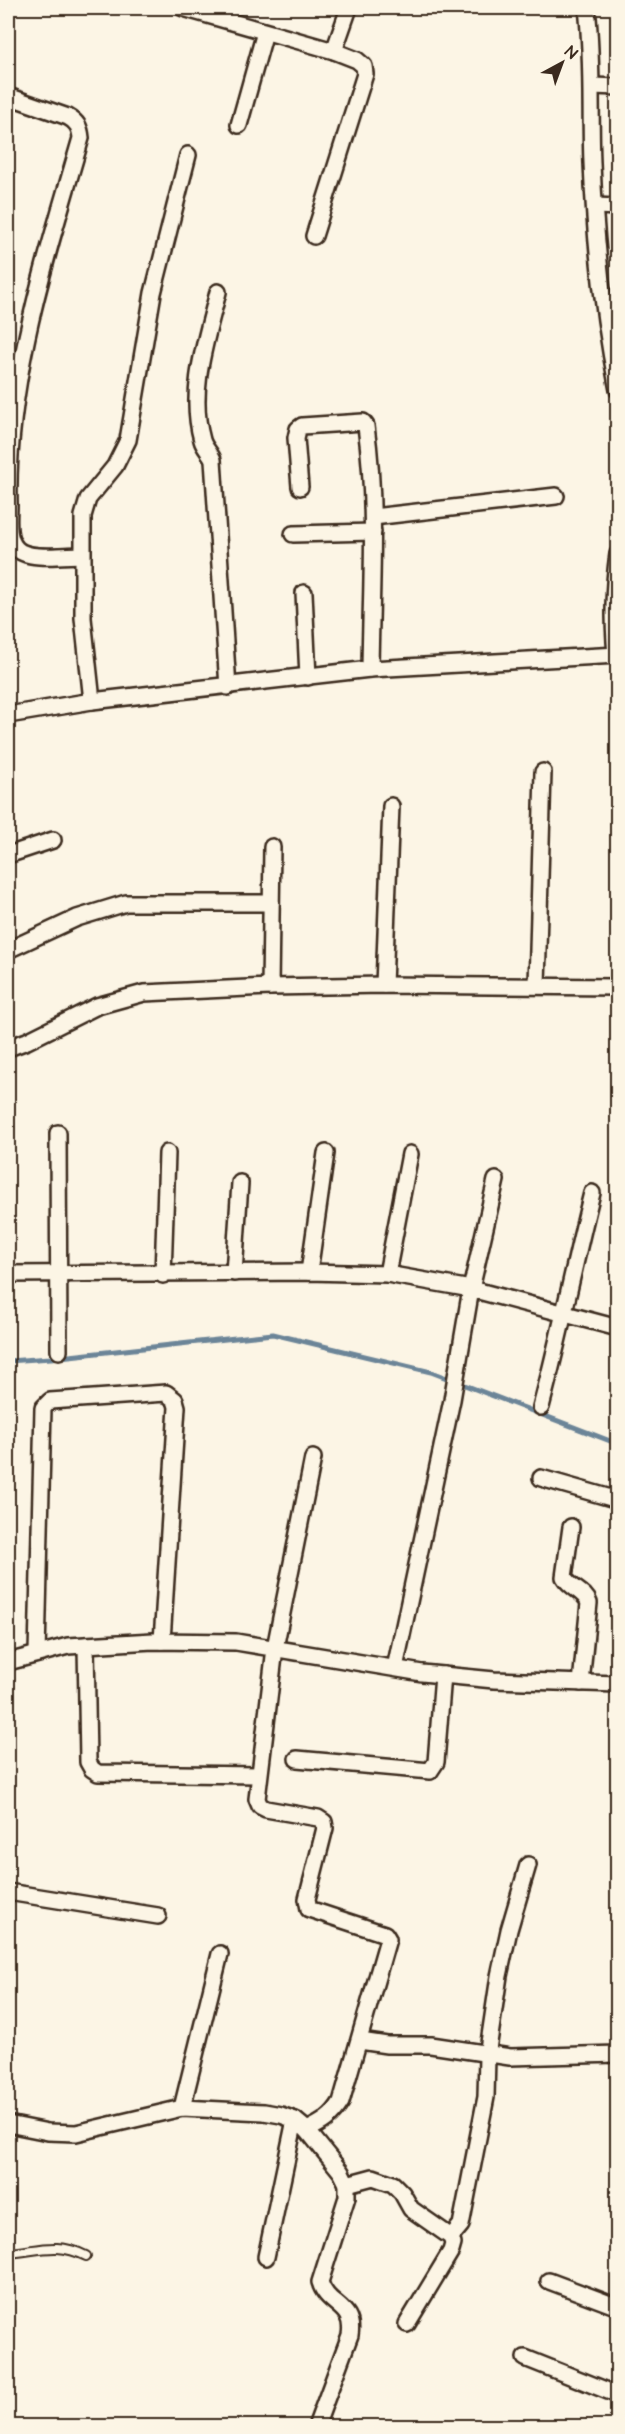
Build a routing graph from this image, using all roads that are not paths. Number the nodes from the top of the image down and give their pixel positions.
1 (186, 8) edge
2 (349, 8) edge
3 (587, 8) edge
4 (265, 32) junction
5 (334, 51) junction
6 (592, 86) junction
7 (618, 87) edge
8 (8, 96) edge
9 (239, 125) dead end
10 (188, 154) dead end
11 (595, 206) junction
12 (618, 207) edge
13 (314, 236) dead end
14 (218, 292) dead end
15 (618, 390) edge
16 (300, 487) dead end
17 (556, 496) dead end
18 (373, 524) junction
19 (293, 534) dead end
20 (617, 559) edge
21 (82, 566) junction
22 (304, 593) dead end
23 (617, 655) edge
24 (370, 669) junction
25 (308, 677) junction
26 (228, 687) junction
27 (92, 701) junction
28 (8, 715) edge
29 (543, 772) dead end
30 (391, 806) dead end
31 (53, 840) dead end
32 (272, 847) dead end
33 (8, 855) edge
34 (271, 903) junction
35 (8, 950) edge
36 (384, 985) junction
37 (537, 985) junction
38 (270, 987) junction
39 (618, 987) edge
40 (8, 1048) edge
41 (58, 1134) dead end
42 (167, 1153) dead end
43 (326, 1153) dead end
44 (410, 1154) dead end
45 (496, 1180) dead end
46 (240, 1183) dead end
47 (592, 1192) dead end
48 (309, 1272) junction
49 (58, 1273) junction
50 (234, 1273) junction
51 (8, 1274) edge
52 (163, 1275) junction
53 (387, 1275) junction
54 (471, 1289) junction
55 (564, 1312) junction
56 (618, 1328) edge
57 (59, 1351) dead end
58 (541, 1407) dead end
59 (313, 1458) dead end
60 (541, 1478) dead end
61 (618, 1500) edge
62 (571, 1527) dead end
63 (162, 1641) junction
64 (86, 1645) junction
65 (275, 1648) junction
66 (37, 1654) junction
67 (8, 1662) edge
68 (395, 1668) junction
69 (443, 1675) junction
70 (581, 1683) junction
71 (618, 1684) edge
72 (297, 1759) dead end
73 (259, 1775) junction
74 (528, 1865) dead end
75 (8, 1892) edge
76 (158, 1916) dead end
77 (220, 1954) dead end
78 (360, 2041) junction
79 (618, 2054) edge
80 (487, 2056) junction
81 (182, 2108) junction
82 (8, 2124) edge
83 (301, 2125) junction
84 (347, 2184) junction
85 (451, 2237) junction
86 (8, 2253) edge
87 (86, 2256) dead end
88 (266, 2257) dead end
89 (549, 2281) dead end
90 (618, 2307) edge
91 (407, 2324) dead end
92 (525, 2358) dead end
93 (618, 2395) edge
94 (317, 2424) dead end

1 - 4 street
2 - 5 street
3 - 6 street
4 - 5 street
4 - 9 street
5 - 13 street
6 - 7 street
6 - 11 street
8 - 21 street
10 - 21 street
11 - 12 street
11 - 15 street
14 - 26 street
16 - 18 street
17 - 18 street
18 - 19 street
18 - 24 street
20 - 23 street
21 - 27 street
22 - 25 street
23 - 24 street
24 - 25 street
25 - 26 street
26 - 27 street
27 - 28 street
29 - 37 street
30 - 36 street
31 - 33 street
32 - 34 street
34 - 35 street
34 - 38 street
36 - 37 street
36 - 38 street
37 - 39 street
38 - 40 street
41 - 49 street
42 - 52 street
43 - 48 street
44 - 53 street
45 - 54 street
46 - 50 street
47 - 55 street
48 - 50 street
48 - 53 street
49 - 51 street
49 - 52 street
49 - 57 street
50 - 52 street
53 - 54 street
54 - 55 street
54 - 68 street
55 - 56 street
55 - 58 street
59 - 65 street
60 - 61 street
62 - 70 street
63 - 64 street
63 - 65 street
63 - 66 street
64 - 66 street
64 - 73 street
65 - 68 street
65 - 73 street
66 - 67 street
68 - 69 street
69 - 70 street
69 - 72 street
70 - 71 street
73 - 78 street
74 - 80 street
75 - 76 street
77 - 81 street
78 - 80 street
78 - 83 street
79 - 80 street
80 - 85 street
81 - 82 street
81 - 83 street
83 - 84 street
83 - 88 street
84 - 85 street
84 - 94 street
85 - 91 street
86 - 87 lane
89 - 90 street
92 - 93 street

